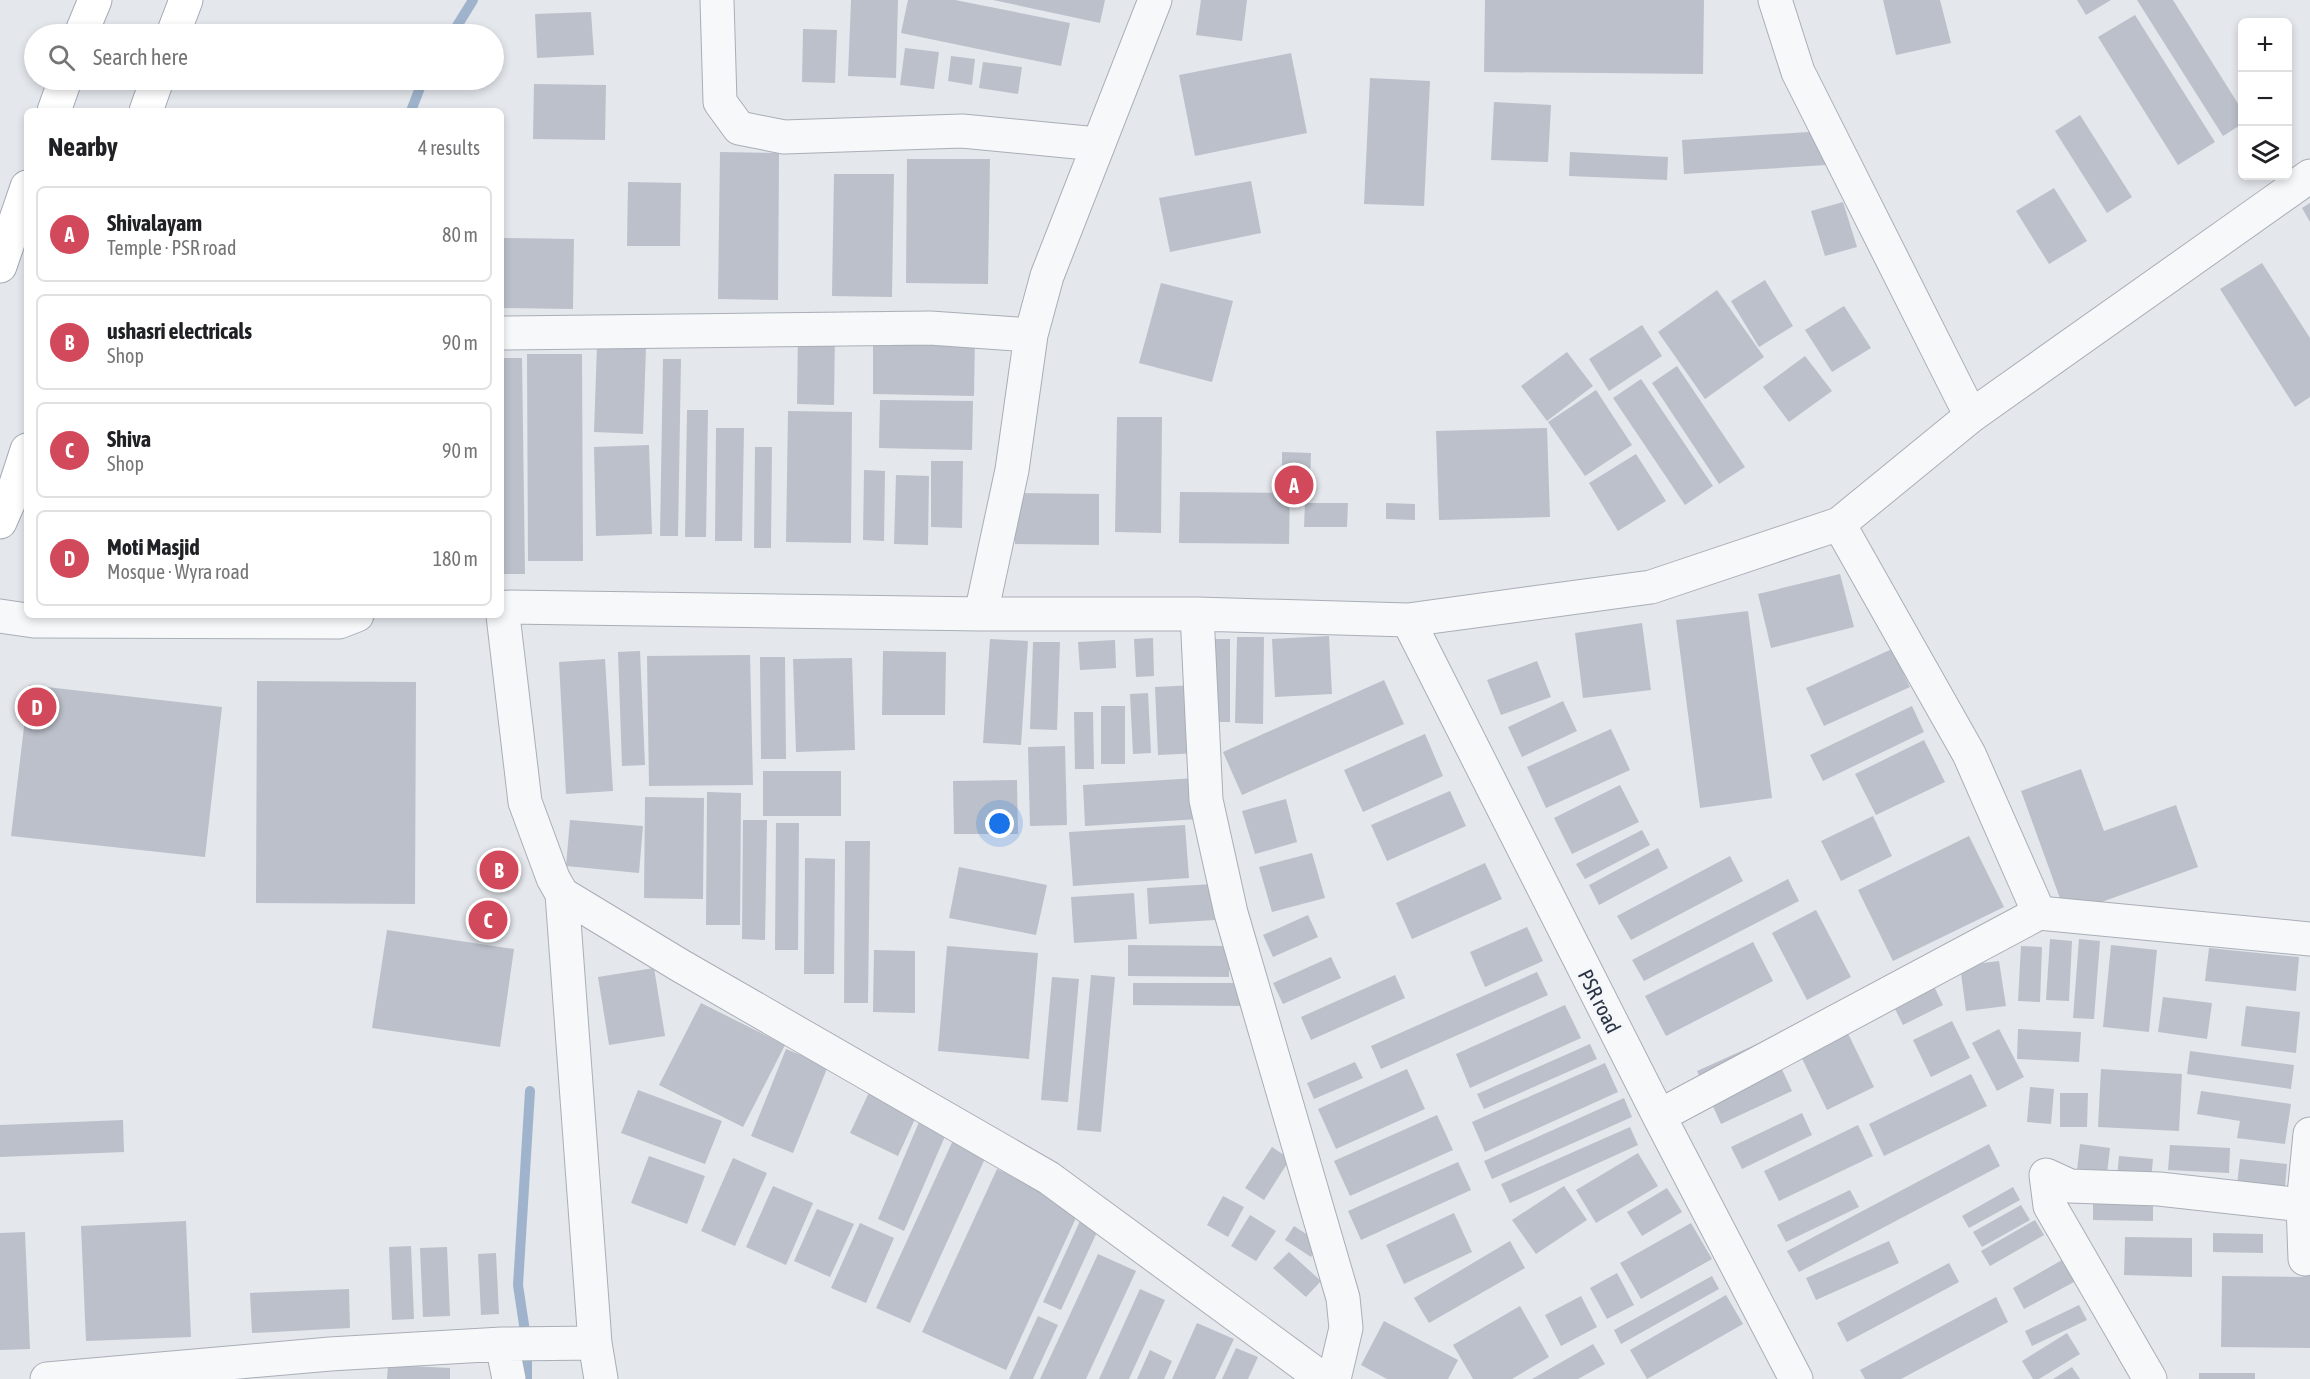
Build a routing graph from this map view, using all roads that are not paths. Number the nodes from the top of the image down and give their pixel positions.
1 (95, 0) edge
2 (186, 0) edge
3 (717, 0) edge
4 (1155, 0) edge
5 (1775, 0) edge
6 (85, 24) edge
7 (178, 24) edge
8 (61, 90) edge
9 (153, 90) edge
10 (55, 108) edge
11 (147, 108) edge
12 (1097, 144) junction
13 (2310, 176) edge
14 (24, 196) edge
15 (0, 266) edge
16 (504, 333) edge
17 (1031, 335) junction
18 (1971, 416) junction
19 (24, 459) edge
20 (0, 522) edge
21 (1839, 524) junction
22 (504, 607) edge
23 (981, 614) junction
24 (1197, 614) junction
25 (0, 616) edge
26 (503, 618) edge
27 (348, 619) edge
28 (1408, 620) junction
29 (562, 894) junction
30 (2039, 913) junction
31 (2310, 939) edge
32 (1659, 1116) junction
33 (2310, 1134) edge
34 (2303, 1205) junction
35 (2304, 1259) dead end
36 (595, 1343) junction
37 (501, 1344) junction
38 (49, 1379) edge
39 (509, 1379) edge
40 (601, 1379) edge
41 (1323, 1379) edge
42 (1334, 1379) edge
43 (1796, 1379) edge
44 (2150, 1379) edge

1 - 6 main road
2 - 7 main road
3 - 12 street
4 - 12 street
5 - 18 street
8 - 10 main road
9 - 11 main road
12 - 17 street
13 - 18 street
14 - 15 main road
16 - 17 street
17 - 23 street
18 - 21 street
19 - 20 main road
21 - 28 street
21 - 30 street
22 - 23 street
23 - 24 street
24 - 28 street
24 - 42 street
25 - 27 street
26 - 29 street
28 - 32 street, PSR road
29 - 36 street
29 - 41 street
30 - 31 street
30 - 32 street
32 - 43 street, PSR road
33 - 34 street
34 - 35 street
34 - 44 street
36 - 37 street
36 - 40 street
37 - 38 street
37 - 39 street

